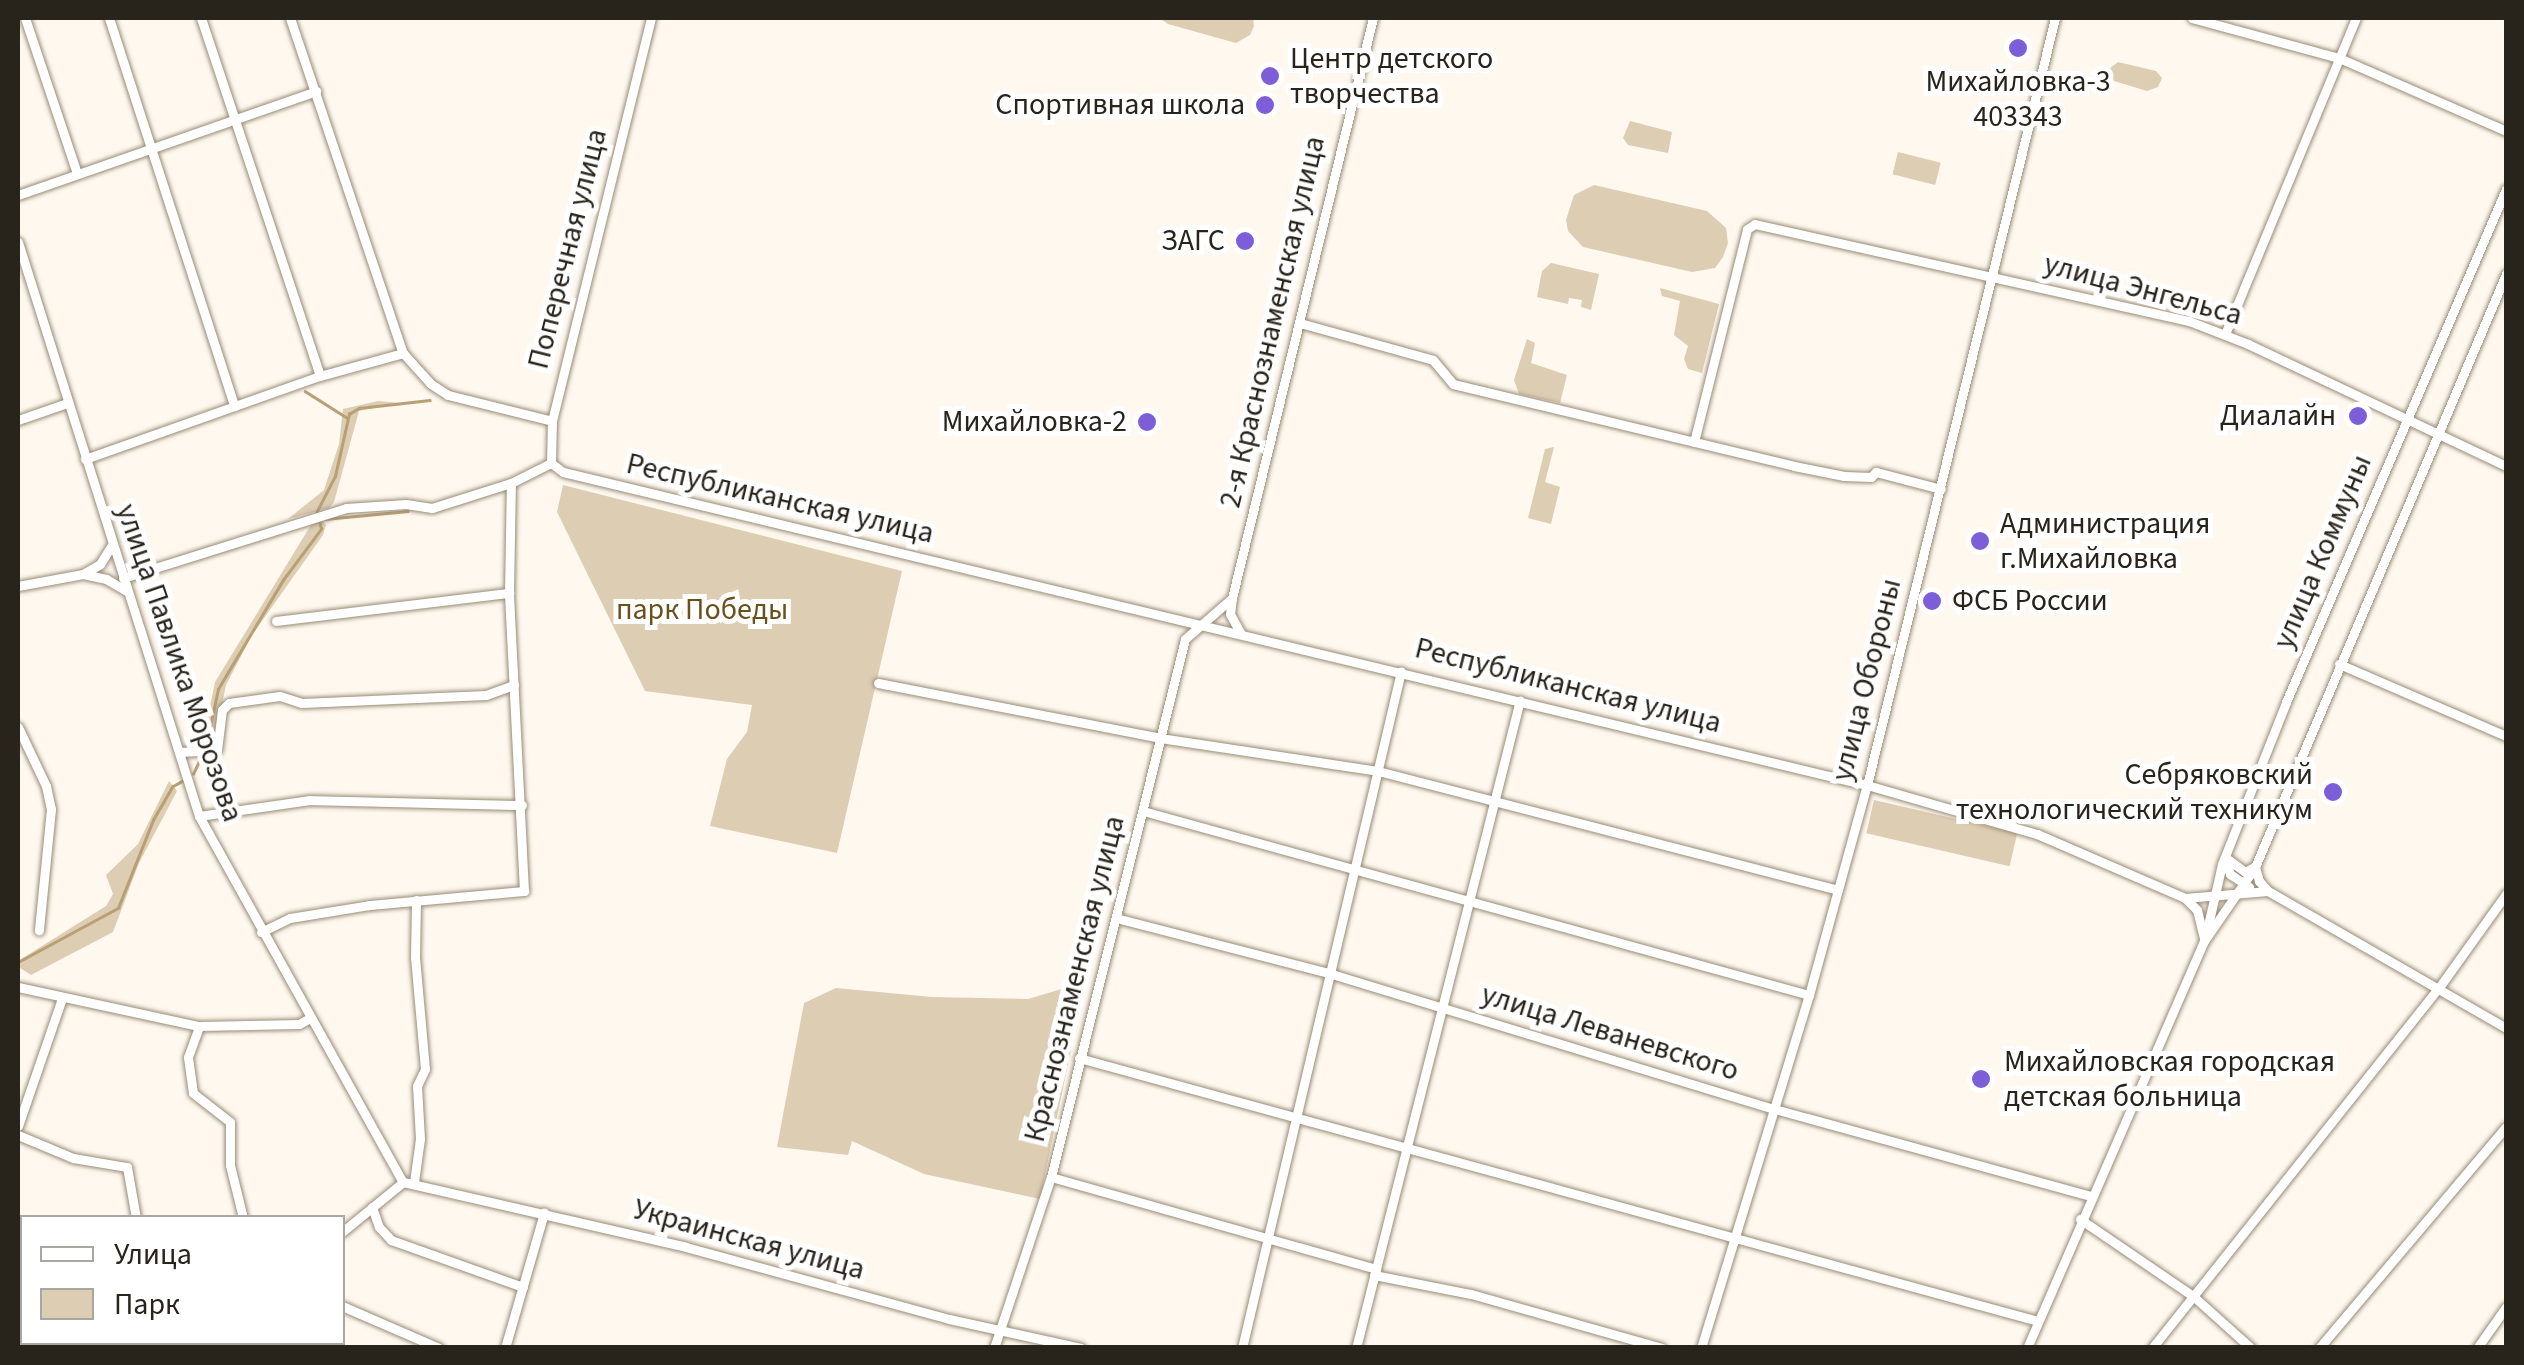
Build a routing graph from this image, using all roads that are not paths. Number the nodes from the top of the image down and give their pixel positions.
1 (26, 18) edge
2 (109, 18) edge
3 (200, 18) edge
4 (290, 18) edge
5 (651, 18) edge
6 (1373, 18) edge
7 (2055, 18) edge
8 (2192, 18) edge
9 (2356, 18) edge
10 (2338, 58) junction
11 (316, 91) junction
12 (234, 119) junction
13 (2506, 131) edge
14 (152, 148) junction
15 (77, 173) junction
16 (2506, 189) edge
17 (18, 195) edge
18 (18, 242) edge
19 (20, 256) edge
20 (2506, 274) edge
21 (1992, 278) junction
22 (1300, 323) junction
23 (2225, 334) junction
24 (404, 353) junction
25 (320, 376) junction
26 (67, 403) junction
27 (234, 406) junction
28 (18, 420) edge
29 (552, 421) junction
30 (2406, 422) junction
31 (2436, 436) junction
32 (1694, 442) junction
33 (85, 459) junction
34 (551, 463) junction
35 (2506, 466) edge
36 (511, 483) junction
37 (1941, 488) junction
38 (112, 546) junction
39 (82, 574) junction
40 (123, 578) junction
41 (18, 586) edge
42 (127, 591) junction
43 (509, 593) junction
44 (1232, 598) junction
45 (1171, 616) junction
46 (276, 620) dead end
47 (1199, 623) junction
48 (1242, 634) junction
49 (1185, 639) junction
50 (2339, 664) junction
51 (1401, 671) junction
52 (878, 684) dead end
53 (514, 685) junction
54 (1520, 700) junction
55 (18, 727) edge
56 (2506, 736) edge
57 (1160, 738) junction
58 (180, 752) junction
59 (1378, 771) junction
60 (1867, 785) junction
61 (1494, 799) junction
62 (522, 804) junction
63 (1143, 810) junction
64 (199, 816) junction
65 (2225, 856) junction
66 (1357, 866) junction
67 (2255, 867) junction
68 (2241, 888) junction
69 (1838, 890) junction
70 (2268, 892) junction
71 (2506, 894) edge
72 (2216, 896) junction
73 (2185, 898) junction
74 (1468, 899) junction
75 (416, 900) junction
76 (1116, 918) junction
77 (39, 930) dead end
78 (262, 932) junction
79 (2204, 942) junction
80 (1332, 974) junction
81 (18, 987) edge
82 (2438, 989) junction
83 (1809, 995) junction
84 (62, 998) junction
85 (1442, 1008) junction
86 (310, 1018) junction
87 (198, 1026) junction
88 (2506, 1028) edge
89 (1080, 1058) junction
90 (1771, 1108) junction
91 (1297, 1116) junction
92 (18, 1126) edge
93 (2506, 1127) edge
94 (18, 1135) edge
95 (1405, 1148) junction
96 (1051, 1176) junction
97 (409, 1182) junction
98 (2090, 1196) junction
99 (372, 1206) junction
100 (544, 1213) junction
101 (135, 1215) edge
102 (242, 1215) edge
103 (2080, 1219) junction
104 (345, 1229) edge
105 (1732, 1236) junction
106 (1268, 1238) junction
107 (1375, 1272) junction
108 (523, 1287) junction
109 (2193, 1296) junction
110 (345, 1307) edge
111 (2506, 1307) edge
112 (2038, 1321) junction
113 (1000, 1329) junction
114 (440, 1348) edge
115 (504, 1348) edge
116 (994, 1348) edge
117 (1081, 1348) edge
118 (1242, 1348) edge
119 (1356, 1348) edge
120 (1662, 1348) edge
121 (1701, 1348) edge
122 (2026, 1348) edge
123 (2152, 1348) edge
124 (2252, 1348) edge
125 (2319, 1348) edge
126 (2477, 1348) edge

1 - 15 street
2 - 14 street
3 - 12 street
4 - 11 street
5 - 29 street, Поперечная улица
6 - 22 street, 2-я Краснознаменская улица
7 - 21 street, улица Обороны
8 - 10 street
9 - 10 street
10 - 13 street
10 - 23 street
11 - 12 street
11 - 24 street
12 - 14 street
12 - 25 street
14 - 15 street
14 - 27 street
15 - 17 street
16 - 30 street, улица Коммуны
18 - 19 street, улица Павлика Морозова
19 - 26 street, улица Павлика Морозова
20 - 31 street, улица Коммуны
21 - 23 street, улица Энгельса
21 - 32 street, улица Энгельса
21 - 37 street, улица Обороны
22 - 32 street
22 - 44 street, 2-я Краснознаменская улица
23 - 30 street, улица Энгельса
24 - 25 street
24 - 29 street
25 - 27 street
26 - 28 street
26 - 33 street, улица Павлика Морозова
27 - 33 street
29 - 34 street, Поперечная улица
30 - 31 street, улица Энгельса
30 - 65 street, улица Коммуны
31 - 35 street, улица Энгельса
31 - 50 street, улица Коммуны
32 - 37 street
33 - 38 street, улица Павлика Морозова
34 - 36 street
34 - 45 street, Республиканская улица
36 - 40 street
36 - 43 street
37 - 60 street, улица Обороны
38 - 39 street
38 - 40 street, улица Павлика Морозова
39 - 41 street
39 - 42 street
40 - 42 street, улица Павлика Морозова
42 - 58 street, улица Павлика Морозова
43 - 46 street
43 - 53 street
44 - 47 street
44 - 48 street
45 - 47 street, Республиканская улица
45 - 49 street
47 - 48 street, Республиканская улица
47 - 49 street, Краснознаменская улица
48 - 51 street, Республиканская улица
49 - 57 street, Краснознаменская улица
50 - 56 street
50 - 67 street, улица Коммуны
51 - 54 street, Республиканская улица
51 - 59 street
52 - 57 street
53 - 58 street
53 - 62 street
54 - 60 street, Республиканская улица
54 - 61 street
55 - 77 street
57 - 59 street
57 - 63 street, Краснознаменская улица
58 - 64 street, улица Павлика Морозова
59 - 61 street
59 - 66 street
60 - 69 street, улица Обороны
60 - 73 street, Республиканская улица
61 - 69 street
61 - 74 street
62 - 64 street
62 - 75 street
63 - 66 street
63 - 76 street, Краснознаменская улица
64 - 78 street, улица Павлика Морозова
65 - 67 street
65 - 68 street
65 - 72 street, улица Коммуны
66 - 74 street
66 - 80 street
67 - 68 street, улица Коммуны
67 - 70 street
68 - 70 street, Республиканская улица
68 - 72 street, Республиканская улица
68 - 79 street, улица Коммуны
69 - 83 street, улица Обороны
70 - 82 street, Республиканская улица
71 - 82 street
72 - 73 street, Республиканская улица
72 - 79 street, улица Коммуны
73 - 79 street
74 - 83 street
74 - 85 street
75 - 78 street
75 - 97 street
76 - 80 street, улица Леваневского
76 - 89 street, Краснознаменская улица
78 - 86 street, улица Павлика Морозова
79 - 98 street, улица Коммуны
80 - 85 street, улица Леваневского
80 - 91 street
81 - 84 street
82 - 88 street, Республиканская улица
82 - 109 street
83 - 90 street, улица Обороны
84 - 87 street
84 - 92 street
85 - 90 street, улица Леваневского
85 - 95 street
86 - 87 street
86 - 97 street, улица Павлика Морозова
87 - 102 street
89 - 91 street
89 - 96 street, Краснознаменская улица
90 - 98 street, улица Леваневского
90 - 105 street, улица Обороны
91 - 95 street
91 - 106 street
93 - 125 street
94 - 101 street
95 - 105 street
95 - 107 street
96 - 106 street
96 - 113 street, Краснознаменская улица
97 - 99 street
97 - 100 street, Украинская улица
98 - 103 street, улица Коммуны
99 - 104 street
99 - 108 street
100 - 108 street
100 - 113 street, Украинская улица
103 - 109 street
103 - 112 street, улица Коммуны
105 - 112 street
105 - 121 street, улица Обороны
106 - 107 street
106 - 118 street
107 - 119 street
107 - 120 street
108 - 115 street
109 - 123 street
109 - 124 street
110 - 114 street
111 - 126 street
112 - 122 street, улица Коммуны
113 - 116 street, Краснознаменская улица
113 - 117 street, Украинская улица

